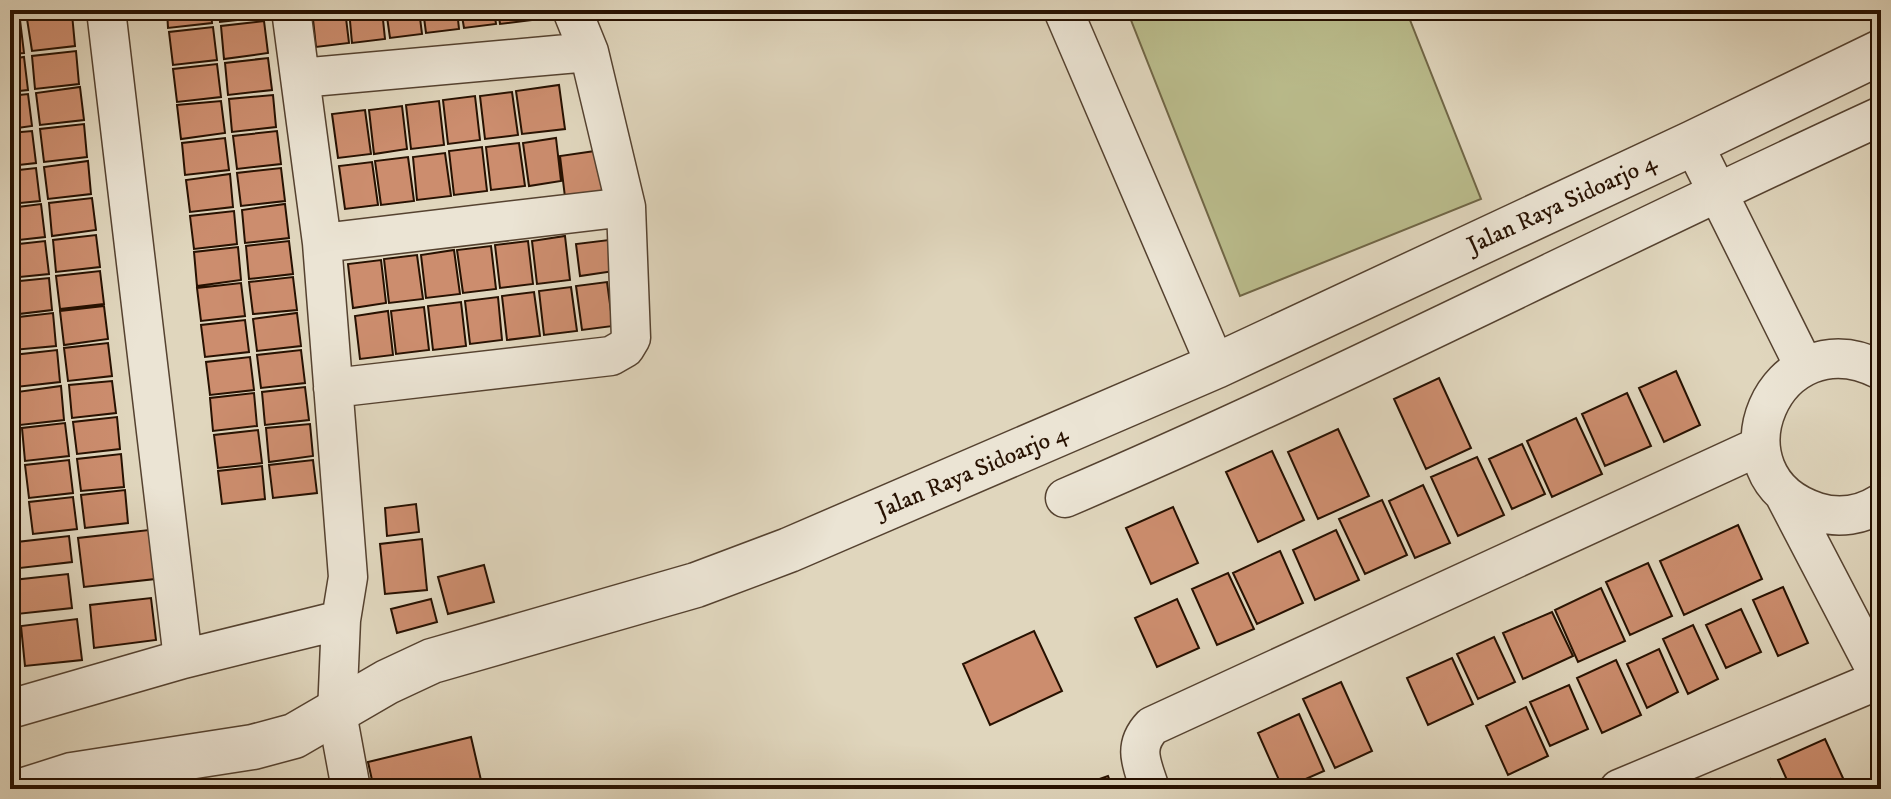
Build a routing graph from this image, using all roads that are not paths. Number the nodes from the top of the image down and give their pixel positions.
1 (106, 10) edge
2 (291, 10) edge
3 (572, 10) edge
4 (1063, 10) edge
5 (589, 52) junction
6 (1881, 52) edge
7 (300, 78) junction
8 (1881, 116) edge
9 (1693, 143) junction
10 (1717, 191) junction
11 (626, 207) junction
12 (322, 243) junction
13 (1216, 366) junction
14 (1804, 366) junction
15 (1881, 370) edge
16 (333, 388) junction
17 (1760, 446) junction
18 (1785, 496) junction
19 (1065, 498) dead end
20 (1881, 503) edge
21 (341, 620) junction
22 (183, 659) junction
23 (1881, 680) edge
24 (10, 709) edge
25 (337, 713) junction
26 (28, 789) edge
27 (351, 789) edge
28 (1150, 789) edge
29 (1619, 789) edge

1 - 22 street
2 - 7 street
3 - 5 street
4 - 13 street
5 - 7 street
5 - 11 street
6 - 9 street, Jalan Raya Sidoarjo 4
7 - 12 street
8 - 10 street
9 - 10 street
9 - 13 street, Jalan Raya Sidoarjo 4
10 - 14 street
10 - 19 street
11 - 12 street
11 - 16 street
12 - 16 street
13 - 25 street, Jalan Raya Sidoarjo 4
14 - 15 street
14 - 17 street
16 - 21 street
17 - 18 street
17 - 28 street
18 - 20 street
18 - 23 street
21 - 22 street
21 - 25 street
22 - 24 street
23 - 29 street
25 - 26 street, Jalan Raya Sidoarjo 4
25 - 27 street

